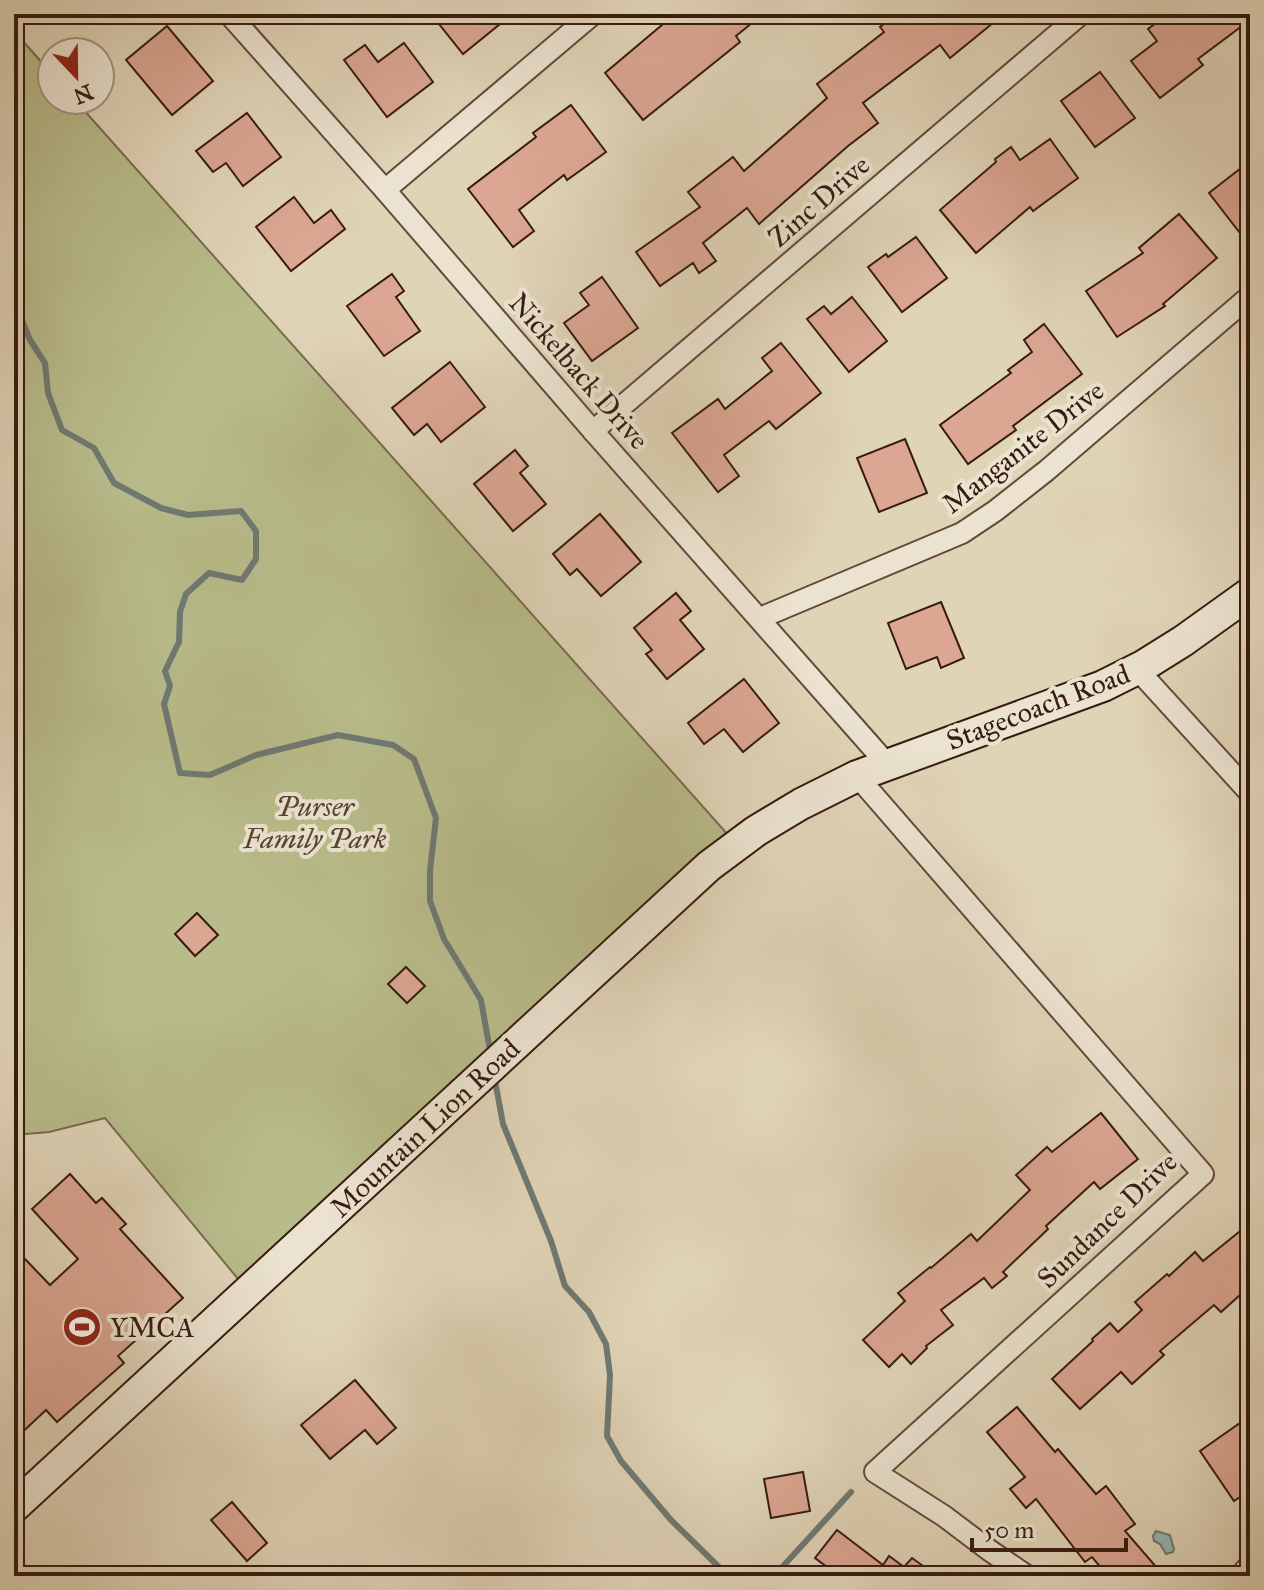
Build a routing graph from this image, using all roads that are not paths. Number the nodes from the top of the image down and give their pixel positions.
1 (229, 14) edge
2 (593, 14) edge
3 (1081, 14) edge
4 (385, 190) junction
5 (1250, 296) edge
6 (593, 431) junction
7 (1250, 593) edge
8 (760, 618) junction
9 (1137, 669) junction
10 (887, 764) junction
11 (857, 776) junction
12 (1250, 793) edge
13 (14, 1507) edge
14 (1250, 1565) edge
15 (1027, 1576) edge
16 (1240, 1576) edge

1 - 4 street, Nickelback Drive
2 - 4 street
3 - 6 street, Zinc Drive
4 - 6 street, Nickelback Drive
5 - 8 street, Manganite Drive
6 - 8 street, Nickelback Drive
7 - 9 street, Stagecoach Road
8 - 10 street, Nickelback Drive
9 - 10 street, Stagecoach Road
9 - 12 street
10 - 11 street, Stagecoach Road
11 - 13 street, Mountain Lion Road
11 - 15 street, Sundance Drive
14 - 16 street

